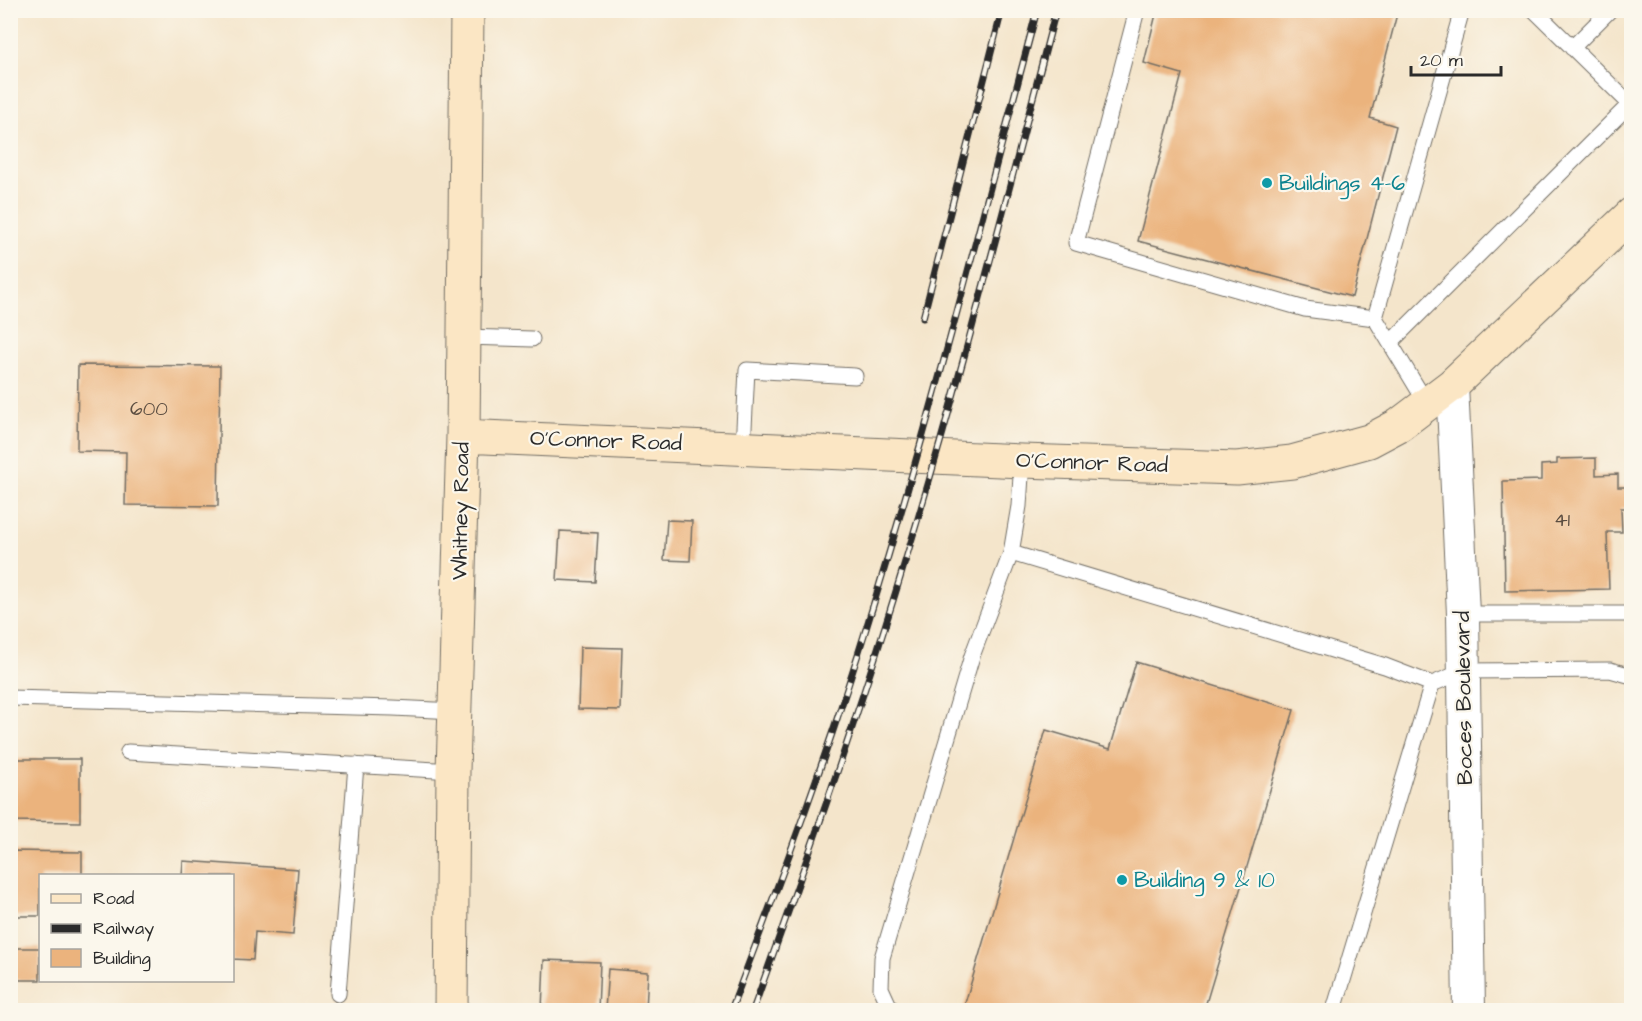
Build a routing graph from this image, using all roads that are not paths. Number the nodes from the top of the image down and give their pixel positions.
1 (467, 10) edge
2 (1137, 10) edge
3 (1462, 10) edge
4 (1534, 10) edge
5 (1610, 10) edge
6 (1572, 48) junction
7 (1631, 103) edge
8 (1632, 214) edge
9 (1376, 318) junction
10 (464, 337) junction
11 (532, 339) dead end
12 (1391, 342) junction
13 (855, 376) dead end
14 (1452, 385) junction
15 (1427, 404) junction
16 (463, 436) junction
17 (743, 447) junction
18 (1022, 461) junction
19 (1011, 553) junction
20 (1463, 614) junction
21 (1632, 614) edge
22 (1464, 671) junction
23 (1632, 676) edge
24 (1432, 684) junction
25 (10, 698) edge
26 (456, 711) junction
27 (128, 752) dead end
28 (356, 765) junction
29 (453, 771) junction
30 (338, 994) dead end
31 (451, 1011) edge
32 (891, 1011) edge
33 (1334, 1011) edge
34 (1469, 1011) edge

1 - 10 street, Whitney Road
2 - 9 lane
3 - 9 lane
4 - 6 lane
5 - 6 lane
6 - 7 lane
7 - 12 lane
8 - 14 street, O'Connor Road
9 - 12 lane
10 - 11 lane
10 - 16 street, Whitney Road
12 - 15 lane
13 - 17 lane
14 - 15 street, O'Connor Road
14 - 20 street, Boces Boulevard
15 - 18 street, O'Connor Road
16 - 17 street, O'Connor Road
16 - 26 street, Whitney Road
17 - 18 street, O'Connor Road
18 - 19 lane
19 - 24 lane
19 - 32 lane
20 - 21 lane
20 - 22 street, Boces Boulevard
22 - 23 lane
22 - 24 lane
22 - 34 street, Boces Boulevard
24 - 33 lane
25 - 26 lane
26 - 29 street, Whitney Road
27 - 28 lane
28 - 29 lane
28 - 30 lane
29 - 31 street, Whitney Road

